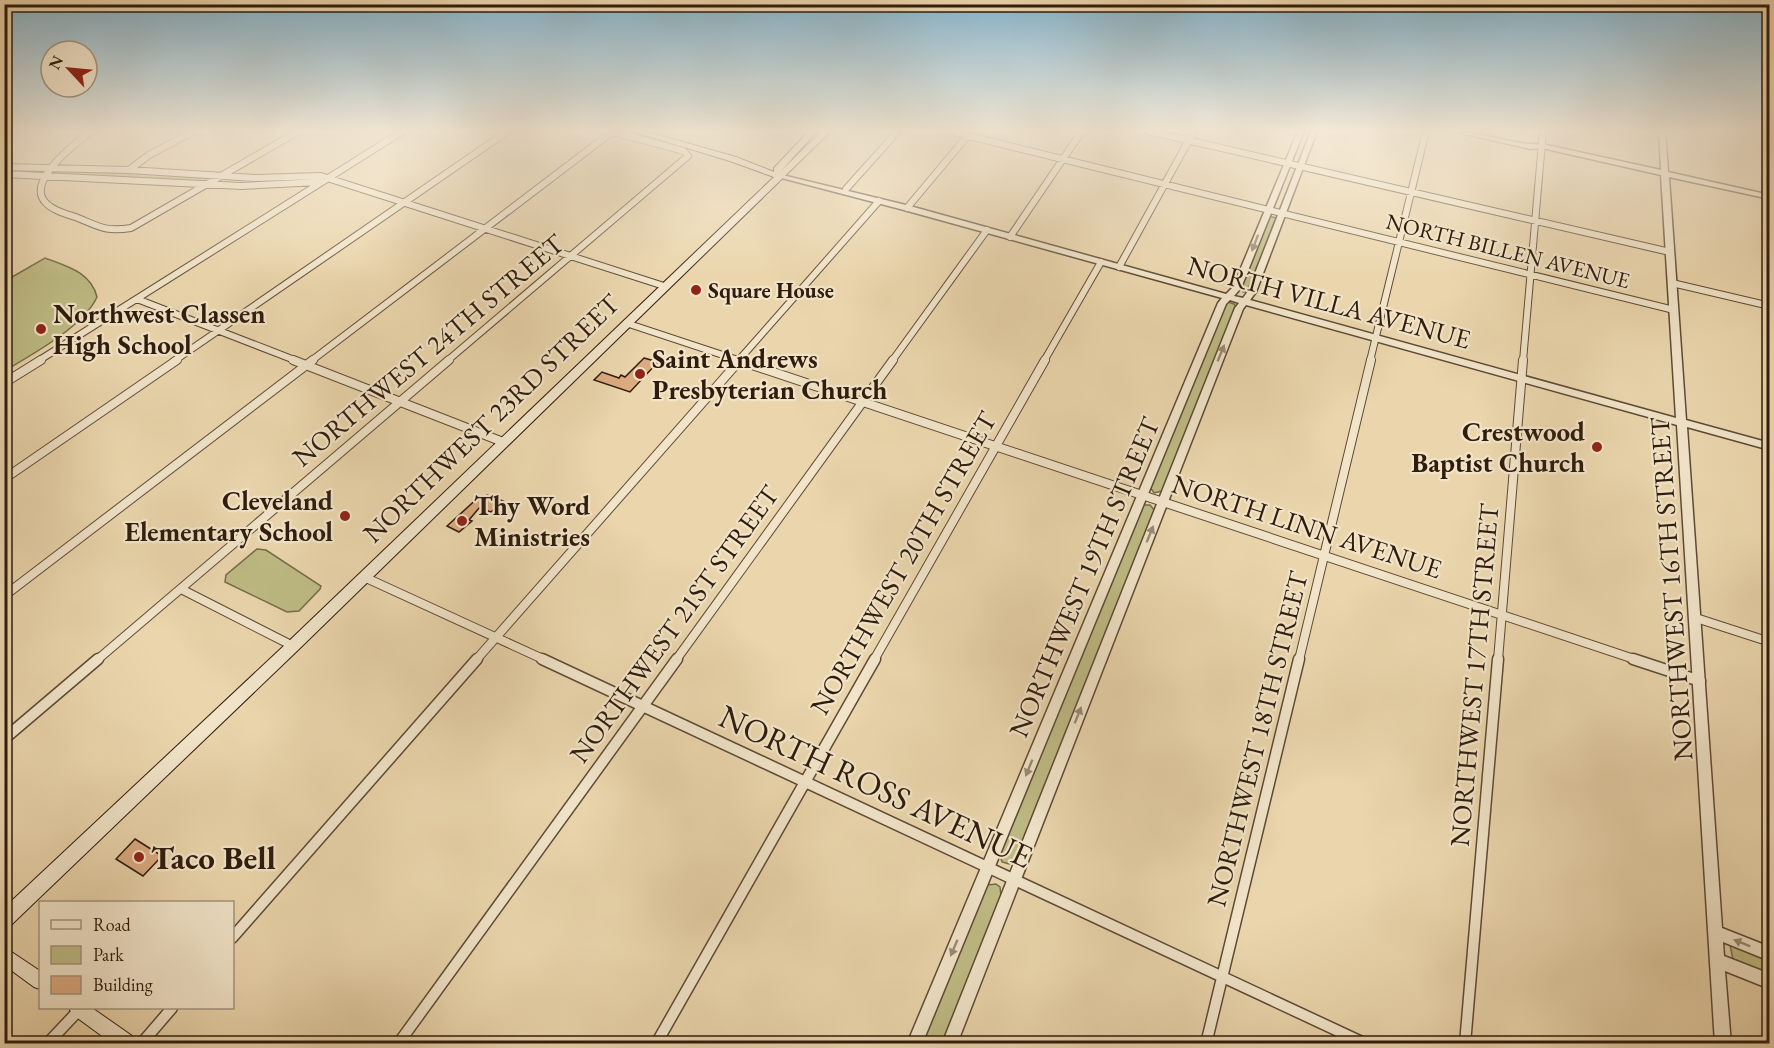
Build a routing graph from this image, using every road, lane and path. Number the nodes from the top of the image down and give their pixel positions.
1 (45, 180) edge
2 (126, 180) edge
3 (215, 180) edge
4 (325, 180) edge
5 (327, 180) edge
6 (331, 180) edge
7 (437, 180) edge
8 (548, 180) edge
9 (660, 180) edge
10 (773, 180) edge
11 (804, 180) edge
12 (808, 180) edge
13 (854, 180) edge
14 (930, 180) edge
15 (1050, 180) edge
16 (1148, 180) edge
17 (1167, 180) edge
18 (1280, 180) edge
19 (1294, 180) edge
20 (1359, 180) edge
21 (1414, 180) edge
22 (1539, 180) edge
23 (1666, 180) edge
24 (1701, 180) edge
25 (1714, 180) edge
26 (208, 184) junction
27 (1165, 184) junction
28 (846, 189) junction
29 (1770, 190) edge
30 (1411, 192) junction
31 (1770, 197) edge
32 (878, 201) junction
33 (404, 203) junction
34 (907, 208) junction
35 (1268, 210) junction
36 (1281, 213) junction
37 (1535, 220) junction
38 (485, 229) junction
39 (987, 230) junction
40 (1010, 237) junction
41 (1398, 242) junction
42 (1670, 252) junction
43 (572, 256) junction
44 (1101, 262) junction
45 (1119, 267) junction
46 (1530, 274) junction
47 (1672, 283) junction
48 (664, 286) junction
49 (1228, 297) junction
50 (137, 299) junction
51 (1244, 302) junction
52 (1770, 306) edge
53 (1674, 310) junction
54 (626, 323) junction
55 (219, 331) junction
56 (1376, 338) junction
57 (739, 361) junction
58 (307, 365) junction
59 (1522, 379) junction
60 (4, 383) edge
61 (862, 402) junction
62 (400, 403) junction
63 (1682, 423) junction
64 (503, 442) junction
65 (996, 446) junction
66 (1770, 447) edge
67 (4, 479) edge
68 (1142, 495) junction
69 (1162, 502) junction
70 (1324, 556) junction
71 (364, 577) junction
72 (181, 589) junction
73 (4, 596) edge
74 (1502, 615) junction
75 (1696, 618) junction
76 (496, 637) junction
77 (1770, 642) edge
78 (293, 646) junction
79 (1700, 681) junction
80 (642, 707) junction
81 (4, 739) edge
82 (805, 782) junction
83 (988, 868) junction
84 (1013, 880) junction
85 (4, 920) edge
86 (1715, 932) junction
87 (234, 936) edge
88 (1770, 954) edge
89 (4, 956) edge
90 (1718, 961) junction
91 (1222, 977) junction
92 (39, 980) edge
93 (1770, 982) edge
94 (78, 1009) edge
95 (80, 1009) edge
96 (171, 1009) edge
97 (47, 1044) edge
98 (129, 1044) edge
99 (141, 1044) edge
100 (398, 1044) edge
101 (656, 1044) edge
102 (914, 1044) edge
103 (949, 1044) edge
104 (1206, 1044) edge
105 (1366, 1044) edge
106 (1465, 1044) edge
107 (1723, 1044) edge

1 - 26 street
2 - 26 street
3 - 26 street
4 - 26 street
5 - 50 street
6 - 33 street
7 - 33 street
8 - 38 street
9 - 43 street, NORTHWEST 24TH STREET
10 - 48 main road, NORTHWEST 23RD STREET
11 - 32 street, NORTH VILLA AVENUE
12 - 28 street, NORTH VILLA AVENUE
13 - 28 street
14 - 34 street
15 - 40 street
16 - 27 street, NORTH BILLEN AVENUE
17 - 27 street
18 - 35 street, NORTHWEST 19TH STREET
19 - 36 street, NORTHWEST 19TH STREET
20 - 30 street
21 - 30 street, NORTHWEST 18TH STREET
22 - 37 street, NORTHWEST 17TH STREET
23 - 42 street, NORTHWEST 16TH STREET
24 - 31 street
25 - 29 street
27 - 35 street, NORTH BILLEN AVENUE
27 - 45 street
28 - 32 street, NORTH VILLA AVENUE
30 - 37 street
30 - 41 street, NORTHWEST 18TH STREET
32 - 34 street, NORTH VILLA AVENUE
32 - 57 street
33 - 38 street
33 - 55 street
34 - 39 street, NORTH VILLA AVENUE
35 - 36 street, NORTH BILLEN AVENUE
35 -> 49 street, NORTHWEST 19TH STREET
36 - 41 street, NORTH BILLEN AVENUE
36 - 51 street, NORTHWEST 19TH STREET
37 - 42 street
37 - 46 street, NORTHWEST 17TH STREET
38 - 43 street
38 - 58 street
39 - 40 street, NORTH VILLA AVENUE
39 - 61 street, NORTHWEST 21ST STREET
40 - 44 street, NORTH VILLA AVENUE
41 - 46 street, NORTH BILLEN AVENUE
41 - 56 street, NORTHWEST 18TH STREET
42 - 47 street, NORTHWEST 16TH STREET
43 - 48 street
43 - 62 street, NORTHWEST 24TH STREET
44 - 45 street, NORTH VILLA AVENUE
44 - 65 street, NORTHWEST 20TH STREET
45 - 49 street, NORTH VILLA AVENUE
46 - 53 street, NORTH BILLEN AVENUE
46 - 59 street, NORTHWEST 17TH STREET
47 - 52 street
47 - 53 street, NORTHWEST 16TH STREET
48 - 54 main road, NORTHWEST 23RD STREET
49 - 51 street, NORTH VILLA AVENUE
49 - 68 street, NORTHWEST 19TH STREET
50 - 55 street
50 - 60 street
51 - 56 street, NORTH VILLA AVENUE
69 -> 51 street, NORTHWEST 19TH STREET
53 - 63 street, NORTHWEST 16TH STREET
54 - 57 street, NORTH LINN AVENUE
54 - 64 main road, NORTHWEST 23RD STREET
55 - 58 street
55 - 67 street
56 - 59 street, NORTH VILLA AVENUE
56 - 70 street, NORTHWEST 18TH STREET
57 - 61 street, NORTH LINN AVENUE
57 - 76 street
58 - 62 street
58 - 73 street
59 - 63 street, NORTH VILLA AVENUE
59 - 74 street, NORTHWEST 17TH STREET
61 - 65 street, NORTH LINN AVENUE
61 - 80 street, NORTHWEST 21ST STREET
62 - 64 street
62 - 72 street, NORTHWEST 24TH STREET
63 - 66 street, NORTH VILLA AVENUE
63 - 75 street, NORTHWEST 16TH STREET
64 - 71 main road, NORTHWEST 23RD STREET
65 - 68 street, NORTH LINN AVENUE
65 - 82 street, NORTHWEST 20TH STREET
68 - 69 street, NORTH LINN AVENUE
68 -> 83 street, NORTHWEST 19TH STREET
69 - 70 street, NORTH LINN AVENUE
84 -> 69 street, NORTHWEST 19TH STREET
70 - 74 street, NORTH LINN AVENUE
70 - 91 street, NORTHWEST 18TH STREET
71 - 76 street, NORTH ROSS AVENUE
71 - 78 main road, NORTHWEST 23RD STREET
72 - 78 street
72 - 81 street, NORTHWEST 24TH STREET
74 - 79 street, NORTH LINN AVENUE
74 - 106 street, NORTHWEST 17TH STREET
75 - 77 street
75 - 79 street, NORTHWEST 16TH STREET
76 - 80 street, NORTH ROSS AVENUE
76 - 87 street
78 - 85 main road, NORTHWEST 23RD STREET
79 - 86 street, NORTHWEST 16TH STREET
80 - 82 street, NORTH ROSS AVENUE
80 - 100 street, NORTHWEST 21ST STREET
82 - 83 street, NORTH ROSS AVENUE
82 - 101 street, NORTHWEST 20TH STREET
83 - 84 street, NORTH ROSS AVENUE
83 -> 102 street, NORTHWEST 19TH STREET
84 - 91 street, NORTH ROSS AVENUE
84 - 103 street, NORTHWEST 19TH STREET
88 -> 86 street
86 - 90 street, NORTHWEST 16TH STREET
89 - 92 main road
90 - 93 street
90 - 107 street, NORTHWEST 16TH STREET
91 - 104 street, NORTHWEST 18TH STREET
91 - 105 street, NORTH ROSS AVENUE
94 - 97 street
95 - 98 main road
96 - 99 street

